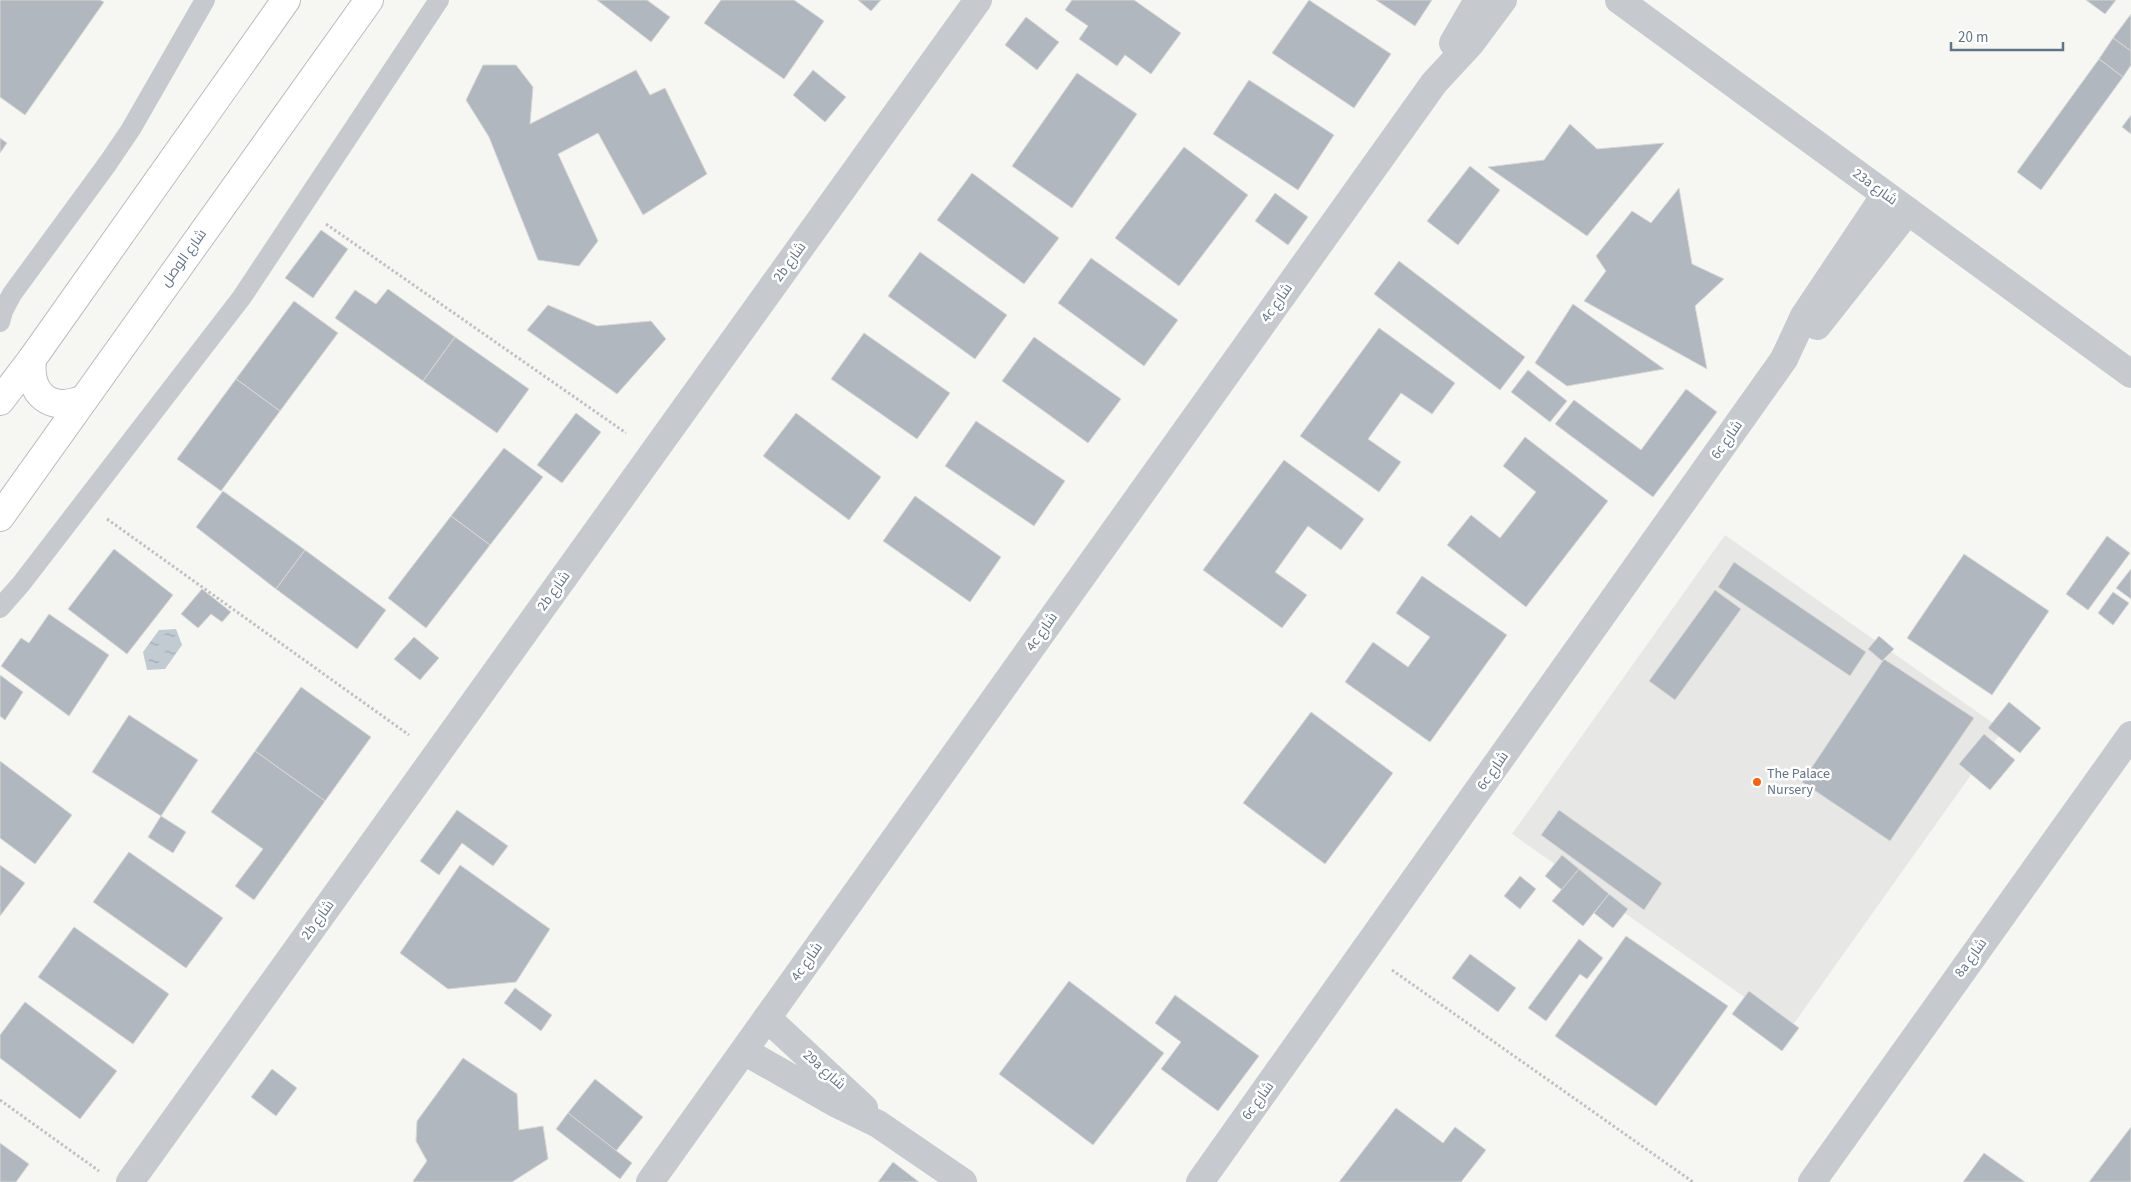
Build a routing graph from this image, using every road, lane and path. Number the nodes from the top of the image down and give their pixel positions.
1 (205, 0) edge
2 (286, 0) edge
3 (369, 0) edge
4 (439, 0) edge
5 (978, 0) edge
6 (1478, 0) edge
7 (1504, 0) edge
8 (1619, 0) edge
9 (1434, 83) junction
10 (1885, 195) junction
11 (301, 207) junction
12 (1908, 212) junction
13 (0, 322) edge
14 (32, 359) junction
15 (1784, 359) junction
16 (2131, 374) edge
17 (84, 399) junction
18 (0, 401) edge
19 (654, 452) junction
20 (84, 502) junction
21 (0, 517) edge
22 (0, 608) edge
23 (2131, 735) edge
24 (436, 755) junction
25 (1364, 951) junction
26 (767, 1018) junction
27 (744, 1051) junction
28 (0, 1100) edge
29 (878, 1124) junction
30 (100, 1171) dead end
31 (130, 1182) edge
32 (650, 1182) edge
33 (963, 1182) edge
34 (1200, 1182) edge
35 (1693, 1182) edge
36 (1812, 1182) edge

1 - 13 lane
2 - 14 main road
3 - 17 main road, شارع الوصل
4 - 11 lane
5 - 19 street, 2b شارع
6 - 9 street, 4c شارع
7 - 9 street, 4c شارع
8 - 10 street, 23a شارع
9 - 26 street, 4c شارع
10 - 12 street, 23a شارع
10 - 15 street, 6c شارع
11 - 19 path
11 - 20 lane
12 - 15 street, 6c شارع
12 - 16 street, 23a شارع
14 - 17 main road
14 - 18 main road
15 - 25 street, 6c شارع
17 - 21 main road, شارع الوصل
19 - 24 street, 2b شارع
20 - 22 lane
20 - 24 path
23 - 36 street, 8a شارع
24 - 31 street, 2b شارع
25 - 34 street, 6c شارع
25 - 35 path
26 - 27 street, 4c شارع
26 - 29 street, 29a شارع
27 - 29 street, 29a شارع
27 - 32 street, 4c شارع
28 - 30 path
29 - 33 street, 29a شارع

